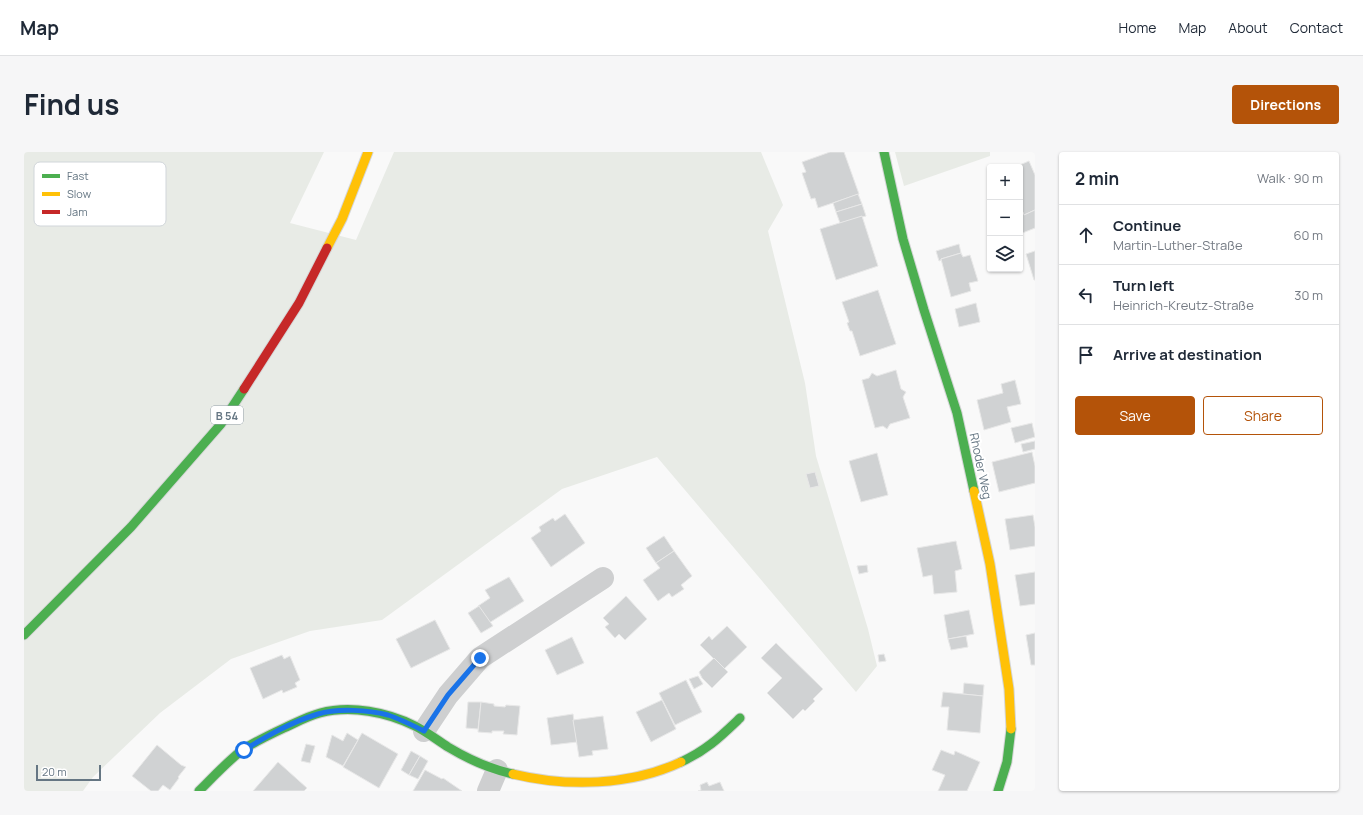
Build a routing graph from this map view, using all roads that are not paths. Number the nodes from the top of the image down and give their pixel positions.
1 (368, 152) edge
2 (884, 152) edge
3 (603, 578) dead end
4 (24, 635) edge
5 (740, 718) dead end
6 (424, 731) junction
7 (497, 770) junction
8 (198, 791) edge
9 (488, 791) edge
10 (998, 791) edge

1 - 4 street, B 54
2 - 10 street, Rhoder Weg
3 - 6 street
5 - 7 street
6 - 7 street
6 - 8 street
7 - 9 street

